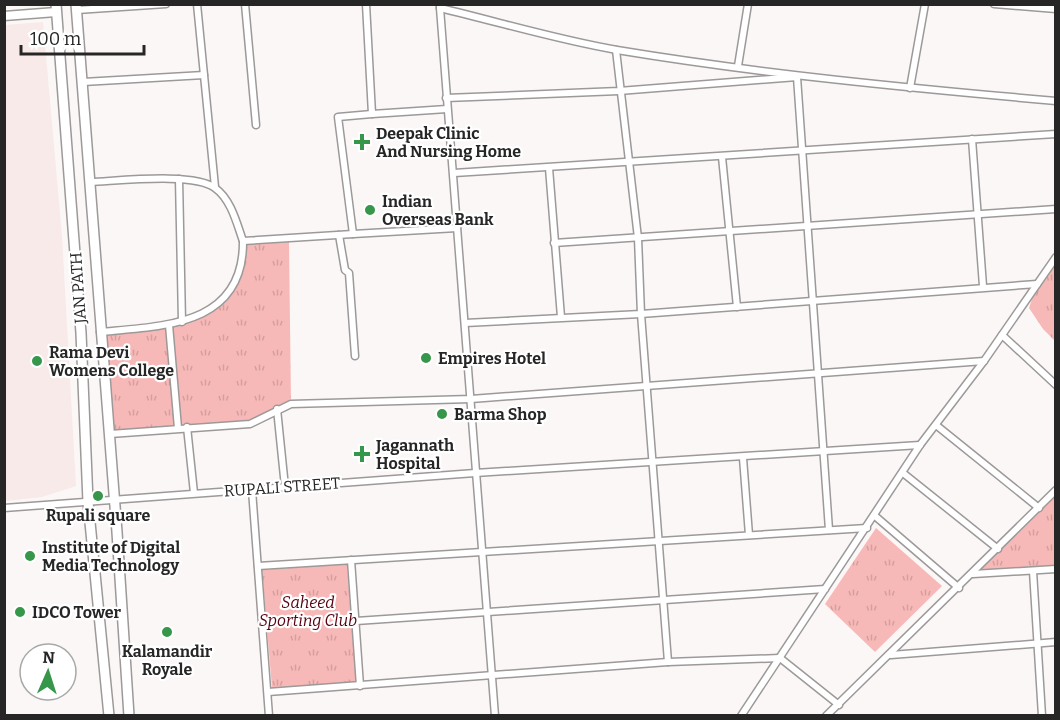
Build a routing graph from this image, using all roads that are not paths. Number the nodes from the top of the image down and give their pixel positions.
1 (166, 4) edge
2 (197, 4) edge
3 (245, 4) edge
4 (366, 4) edge
5 (748, 4) edge
6 (925, 4) edge
7 (994, 4) edge
8 (440, 6) edge
9 (77, 7) edge
10 (56, 8) edge
11 (1056, 9) edge
12 (4, 16) edge
13 (616, 50) junction
14 (738, 66) junction
15 (204, 75) junction
16 (797, 77) junction
17 (83, 82) junction
18 (910, 88) junction
19 (619, 91) junction
20 (446, 98) junction
21 (1056, 101) edge
22 (447, 109) junction
23 (372, 114) junction
24 (256, 124) dead end
25 (1056, 134) edge
26 (972, 139) junction
27 (803, 150) junction
28 (722, 157) junction
29 (630, 163) junction
30 (549, 168) junction
31 (454, 173) junction
32 (179, 179) junction
33 (91, 182) junction
34 (215, 188) junction
35 (1056, 209) edge
36 (978, 214) junction
37 (808, 224) junction
38 (457, 228) junction
39 (729, 231) junction
40 (353, 234) junction
41 (339, 235) junction
42 (638, 238) junction
43 (243, 241) junction
44 (554, 243) junction
45 (1056, 257) edge
46 (1037, 284) junction
47 (983, 286) junction
48 (811, 302) junction
49 (737, 307) junction
50 (641, 314) junction
51 (561, 316) junction
52 (182, 322) junction
53 (465, 323) junction
54 (169, 325) junction
55 (100, 332) junction
56 (1002, 335) junction
57 (355, 357) dead end
58 (984, 361) junction
59 (818, 374) junction
60 (1056, 385) edge
61 (647, 388) junction
62 (471, 399) junction
63 (277, 409) junction
64 (936, 426) junction
65 (188, 427) junction
66 (178, 428) junction
67 (110, 434) junction
68 (920, 445) junction
69 (825, 451) junction
70 (743, 458) junction
71 (652, 462) junction
72 (475, 473) junction
73 (903, 473) junction
74 (285, 488) junction
75 (252, 490) junction
76 (1056, 490) edge
77 (194, 493) junction
78 (115, 498) junction
79 (88, 502) junction
80 (4, 508) edge
81 (1039, 508) junction
82 (875, 516) junction
83 (867, 528) junction
84 (829, 530) junction
85 (748, 535) junction
86 (658, 540) junction
87 (998, 549) junction
88 (482, 551) junction
89 (351, 560) junction
90 (258, 566) junction
91 (1056, 569) edge
92 (1033, 571) junction
93 (972, 574) junction
94 (958, 588) junction
95 (825, 589) junction
96 (661, 600) junction
97 (487, 613) junction
98 (356, 621) junction
99 (1056, 642) edge
100 (1038, 643) junction
101 (890, 655) junction
102 (780, 658) junction
103 (668, 662) junction
104 (492, 674) junction
105 (360, 686) junction
106 (268, 692) junction
107 (838, 705) junction
108 (109, 716) edge
109 (129, 716) edge
110 (269, 716) edge
111 (495, 716) edge
112 (741, 716) edge
113 (826, 716) edge
114 (1042, 716) edge

1 - 9 street
2 - 15 street
3 - 24 street
4 - 23 street
5 - 14 street
6 - 18 street
7 - 11 street
8 - 13 street
8 - 20 street
9 - 17 main road, JAN PATH
10 - 12 street
10 - 79 main road, JAN PATH
13 - 14 street
13 - 19 street
14 - 16 street
15 - 17 street
15 - 34 street
16 - 18 street
16 - 19 street
16 - 27 street
17 - 33 main road, JAN PATH
18 - 21 street
19 - 20 street
19 - 29 street
20 - 22 street
22 - 23 street
22 - 31 street
23 - 40 street
25 - 26 street
26 - 27 street
26 - 36 street
27 - 28 street
27 - 37 street
28 - 29 street
28 - 39 street
29 - 30 street
29 - 42 street
30 - 31 street
30 - 44 street
31 - 38 street
32 - 33 street
32 - 34 street
32 - 52 street
33 - 55 main road, JAN PATH
34 - 43 street
35 - 36 street
36 - 37 street
36 - 47 street
37 - 39 street
37 - 48 street
38 - 40 street
38 - 53 street
39 - 42 street
39 - 49 street
40 - 41 street
41 - 43 street
41 - 57 street
42 - 44 street
42 - 50 street
43 - 52 street
44 - 51 street
45 - 46 street
46 - 47 street
46 - 56 street
47 - 48 street
48 - 49 street
48 - 59 street
49 - 50 street
50 - 51 street
50 - 61 street
51 - 53 street
52 - 54 street
53 - 62 street
54 - 55 street
54 - 66 street
55 - 67 main road, JAN PATH
56 - 58 street
56 - 60 street
58 - 59 street
58 - 64 street
59 - 61 street
59 - 69 street
61 - 62 street
61 - 71 street
62 - 63 street
62 - 72 street
63 - 65 street
63 - 74 street
64 - 68 street
64 - 81 street
65 - 66 street
65 - 77 street
66 - 67 street
67 - 78 main road, JAN PATH
68 - 69 street, RUPALI STREET
68 - 73 street
69 - 70 street, RUPALI STREET
69 - 84 street
70 - 71 street, RUPALI STREET
70 - 85 street
71 - 72 street, RUPALI STREET
71 - 86 street
72 - 74 street, RUPALI STREET
72 - 88 street
73 - 82 street
73 - 87 street
74 - 75 street, RUPALI STREET
75 - 77 street, RUPALI STREET
75 - 90 street
76 - 81 street
77 - 78 street, RUPALI STREET
78 - 79 street, RUPALI STREET
78 - 109 main road, JAN PATH
79 - 80 street, RUPALI STREET
79 - 108 main road, JAN PATH
81 - 87 street
82 - 83 street
82 - 94 street
83 - 84 street
83 - 95 street
84 - 85 street
85 - 86 street
86 - 88 street
86 - 96 street
87 - 93 street
88 - 89 street
88 - 97 street
89 - 90 street
89 - 98 street
90 - 106 street
91 - 92 street
92 - 93 street
92 - 100 street
93 - 94 street
94 - 101 street
95 - 96 street
95 - 102 street
96 - 97 street
96 - 103 street
97 - 98 street
97 - 104 street
98 - 105 street
99 - 100 street
100 - 101 street
100 - 114 street
101 - 107 street
102 - 103 street
102 - 107 street
102 - 112 street
103 - 104 street
104 - 105 street
104 - 111 street
105 - 106 street
106 - 110 street
107 - 113 street

